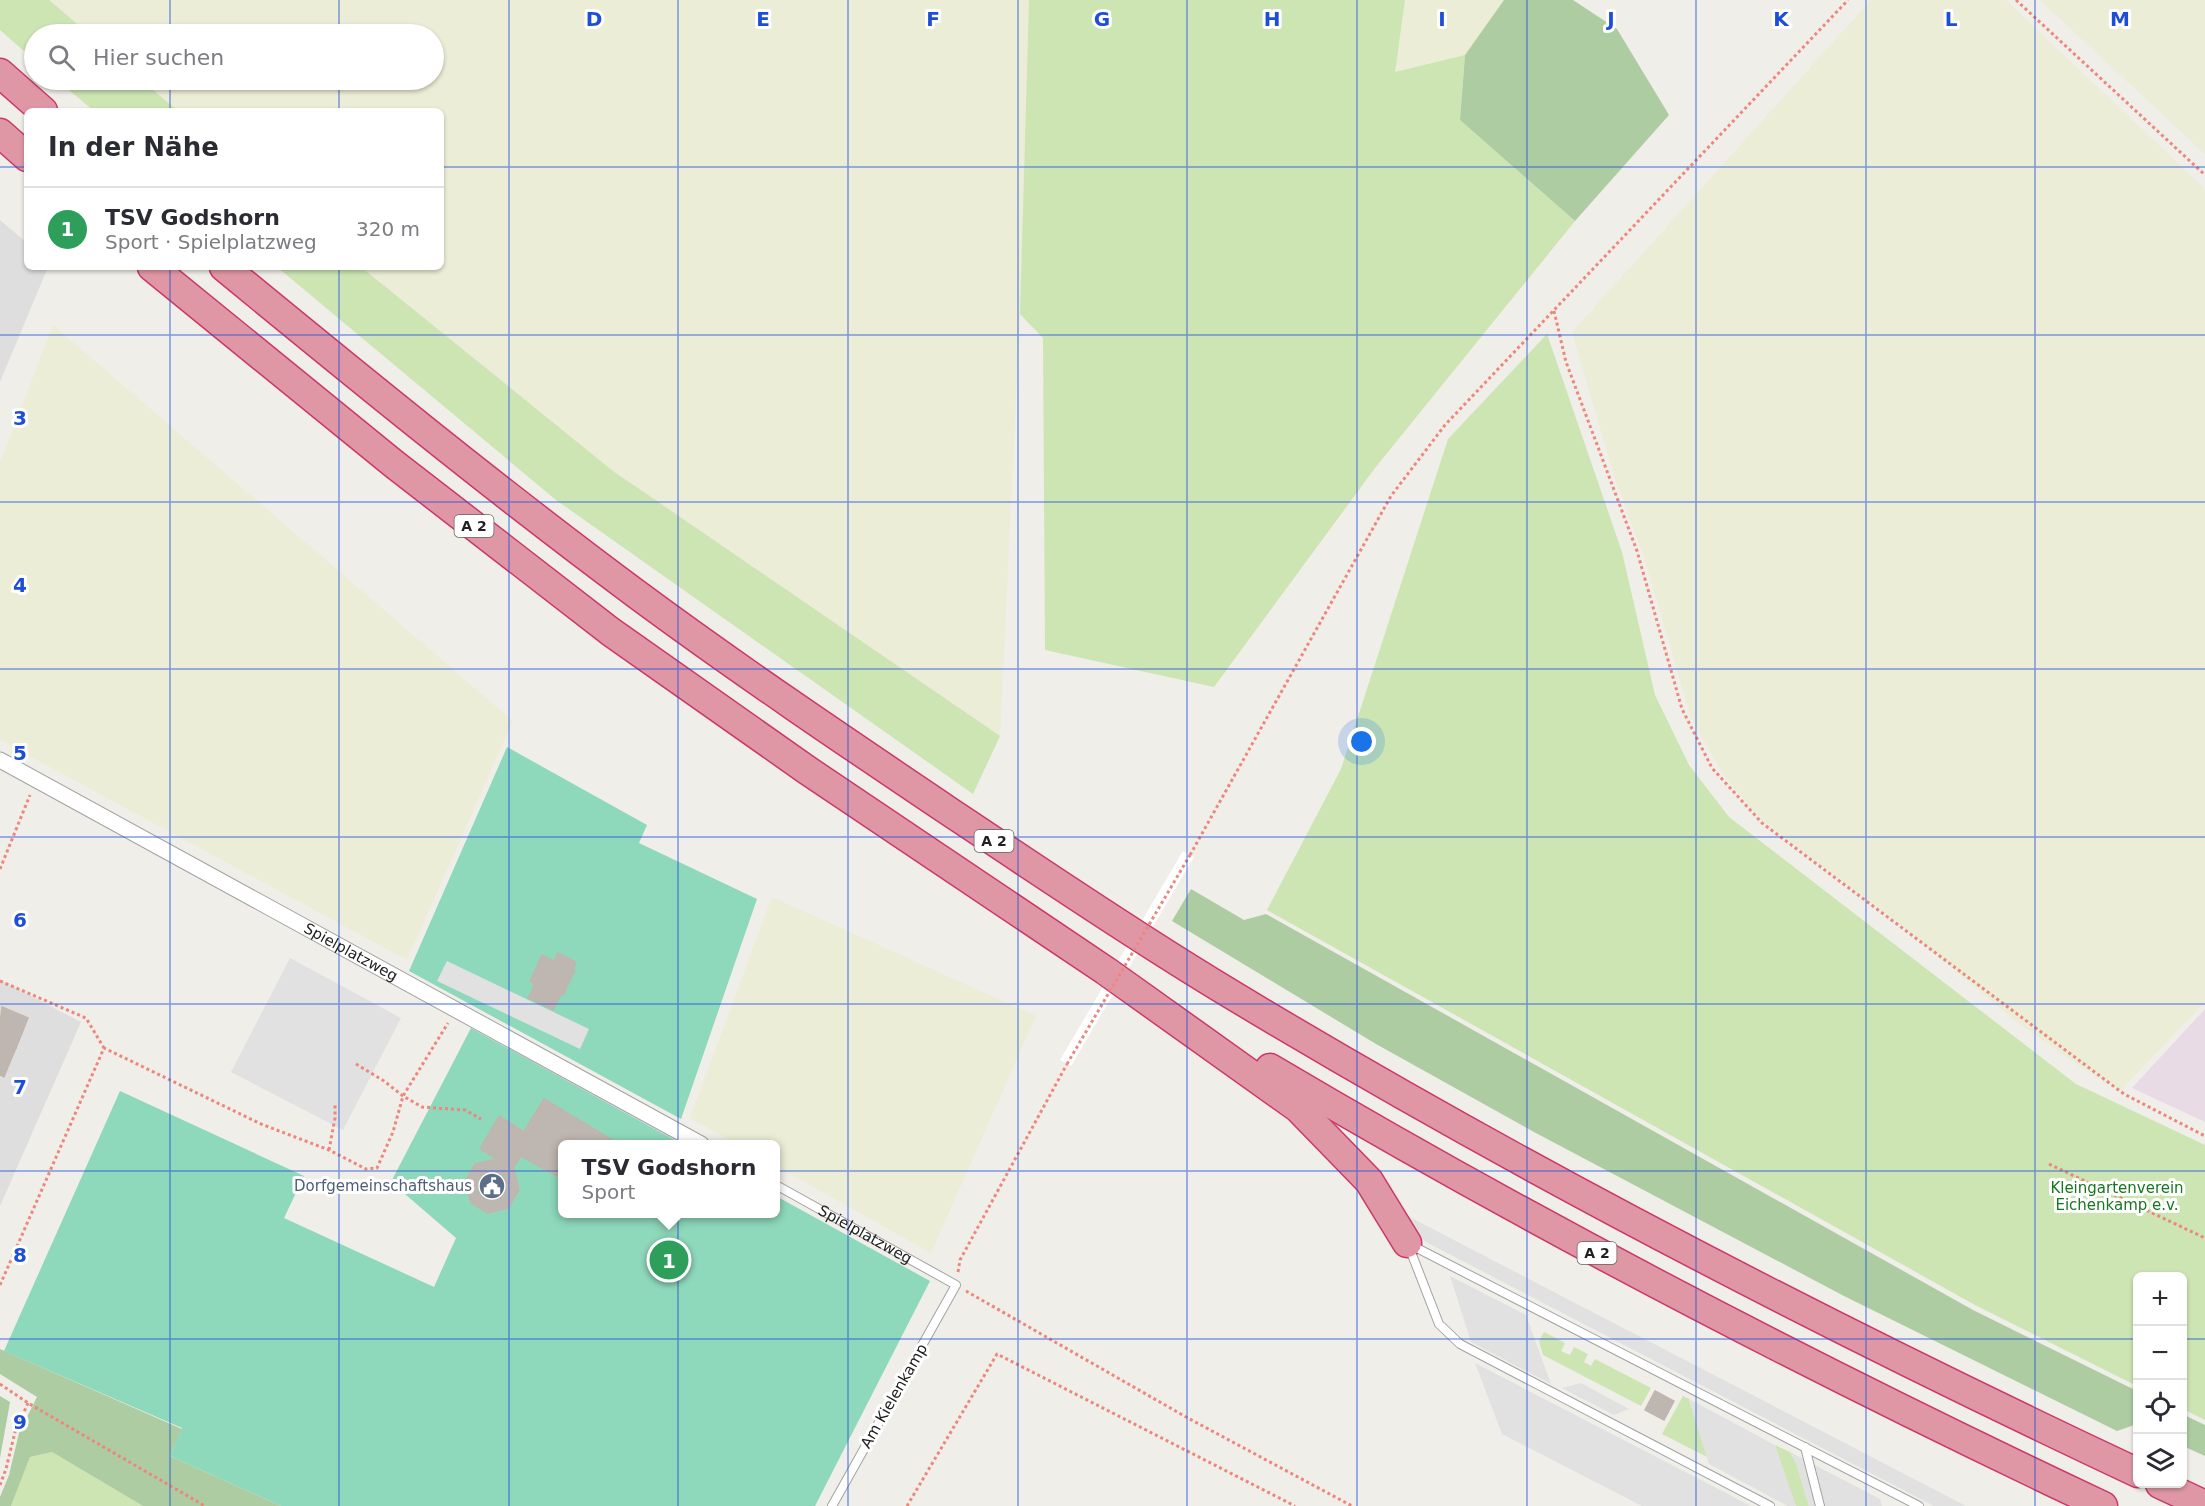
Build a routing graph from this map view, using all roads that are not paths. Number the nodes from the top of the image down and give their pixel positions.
1 (0, 72) edge
2 (41, 108) edge
3 (0, 133) edge
4 (24, 154) edge
5 (157, 270) edge
6 (228, 270) edge
7 (0, 760) edge
8 (1106, 971) junction
9 (695, 1140) edge
10 (780, 1187) edge
11 (1407, 1243) junction
12 (956, 1285) joint
13 (1805, 1447) junction
14 (2133, 1471) edge
15 (2169, 1488) edge
16 (2205, 1505) edge
17 (831, 1506) edge
18 (1770, 1506) edge
19 (1820, 1506) edge
20 (1919, 1506) edge
21 (2103, 1506) edge

1 - 2 highway
3 - 4 highway
5 - 8 highway, A 2
6 - 14 highway, A 2
7 - 9 street, Spielplatzweg
8 - 11 highway
8 - 21 highway, A 2
10 - 12 lane, Spielplatzweg
11 - 13 lane
11 - 18 lane
12 - 17 lane, Am Kielenkamp
13 - 19 lane
13 - 20 lane
15 - 16 highway

